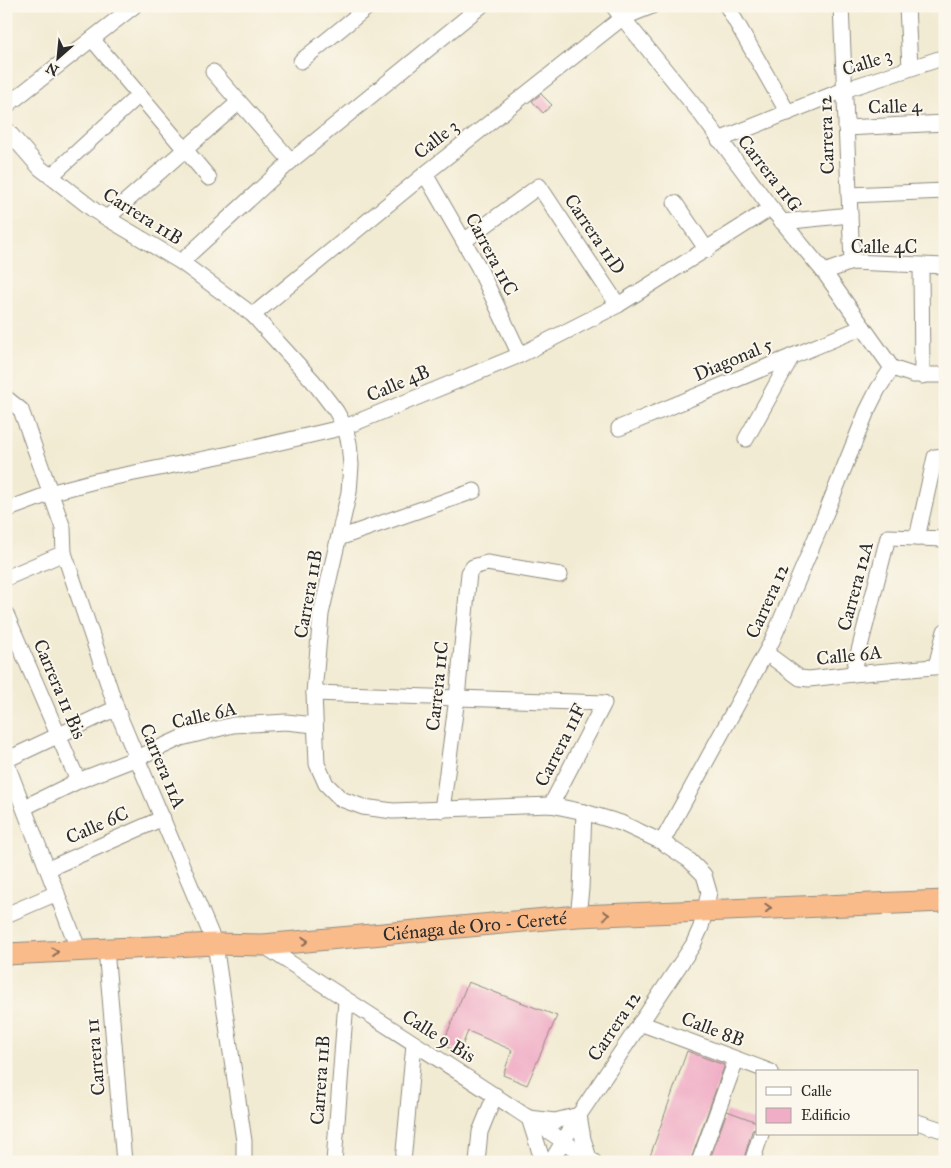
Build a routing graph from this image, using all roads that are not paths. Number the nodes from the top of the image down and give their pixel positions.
1 (134, 6) edge
2 (369, 6) edge
3 (481, 6) edge
4 (652, 6) edge
5 (727, 6) edge
6 (841, 6) edge
7 (907, 6) edge
8 (617, 12) edge
9 (92, 40) junction
10 (945, 57) edge
11 (301, 61) dead end
12 (910, 68) junction
13 (213, 72) dead end
14 (844, 90) junction
15 (138, 95) junction
16 (238, 102) junction
17 (6, 106) edge
18 (788, 112) junction
19 (945, 124) edge
20 (846, 128) junction
21 (6, 129) edge
22 (719, 140) junction
23 (185, 149) junction
24 (291, 161) junction
25 (424, 174) junction
26 (52, 176) junction
27 (209, 178) dead end
28 (945, 191) edge
29 (849, 195) junction
30 (675, 203) dead end
31 (771, 208) junction
32 (850, 215) junction
33 (107, 218) junction
34 (782, 222) junction
35 (464, 241) junction
36 (707, 250) junction
37 (181, 262) junction
38 (852, 262) junction
39 (920, 266) junction
40 (945, 266) edge
41 (824, 272) junction
42 (618, 305) junction
43 (253, 315) junction
44 (863, 327) junction
45 (520, 355) junction
46 (792, 356) junction
47 (892, 368) junction
48 (945, 375) edge
49 (922, 376) junction
50 (6, 398) edge
51 (345, 427) junction
52 (619, 428) dead end
53 (746, 439) dead end
54 (940, 456) edge
55 (474, 491) dead end
56 (51, 493) junction
57 (6, 510) edge
58 (338, 538) junction
59 (916, 538) junction
60 (945, 538) edge
61 (64, 553) junction
62 (560, 575) dead end
63 (6, 578) edge
64 (6, 614) edge
65 (945, 631) edge
66 (766, 653) junction
67 (940, 666) edge
68 (853, 674) junction
69 (314, 693) junction
70 (457, 698) junction
71 (118, 713) junction
72 (315, 725) junction
73 (58, 736) junction
74 (137, 758) junction
75 (6, 761) edge
76 (78, 781) junction
77 (551, 805) junction
78 (25, 807) junction
79 (442, 810) junction
80 (584, 812) junction
81 (163, 818) junction
82 (662, 842) junction
83 (48, 869) junction
84 (57, 892) junction
85 (945, 901) edge
86 (706, 911) junction
87 (6, 915) edge
88 (578, 916) junction
89 (215, 944) junction
90 (263, 945) junction
91 (106, 949) junction
92 (79, 951) junction
93 (6, 954) edge
94 (346, 1001) junction
95 (640, 1023) junction
96 (414, 1044) junction
97 (736, 1060) junction
98 (765, 1070) edge
99 (495, 1096) junction
100 (579, 1115) junction
101 (529, 1118) junction
102 (918, 1122) edge
103 (945, 1131) edge
104 (760, 1136) edge
105 (563, 1142) junction
106 (587, 1161) edge
107 (124, 1162) edge
108 (244, 1162) edge
109 (334, 1162) edge
110 (403, 1162) edge
111 (477, 1162) edge
112 (543, 1162) edge
113 (551, 1162) edge
114 (699, 1162) edge
115 (752, 1162) edge

1 - 9 street
2 - 11 street
3 - 24 street
4 - 8 street, Calle 3
5 - 18 street
6 - 14 street, Carrera 12
7 - 12 street
8 - 22 street, Carrera 11G
8 - 25 street, Calle 3
9 - 15 street
9 - 17 street
10 - 12 street, Calle 3
12 - 14 street, Calle 3
13 - 16 street
14 - 18 street, Calle 3
14 - 20 street, Carrera 12
15 - 23 street
15 - 26 street
16 - 23 street
16 - 24 street
18 - 22 street, Calle 3
19 - 20 street, Calle 4
20 - 29 street, Carrera 12
21 - 26 street, Carrera 11B
22 - 31 street, Carrera 11G
23 - 27 street
23 - 33 street
24 - 37 street
25 - 35 street, Carrera 11C
25 - 43 street, Calle 3
26 - 33 street, Carrera 11B
28 - 29 street
29 - 32 street, Carrera 12
30 - 36 street
31 - 34 street, Carrera 11G
31 - 36 street, Calle 4B
32 - 34 street
32 - 38 street, Carrera 12
33 - 37 street, Carrera 11B
34 - 41 street, Carrera 11G
35 - 42 street, Carrera 11D
35 - 45 street, Carrera 11C
36 - 42 street, Calle 4B
37 - 43 street, Carrera 11B
38 - 39 street, Calle 4C
38 - 41 street, Calle 4C
39 - 40 street, Calle 4C
39 - 49 street
41 - 44 street, Carrera 11G
42 - 45 street, Calle 4B
43 - 51 street, Carrera 11B
44 - 46 street, Diagonal 5
44 - 47 street, Carrera 11G
45 - 51 street, Calle 4B
46 - 52 street, Diagonal 5
46 - 53 street
47 - 49 street
47 - 66 street, Carrera 12
48 - 49 street
50 - 56 street, Carrera 11A
51 - 56 street, Calle 4B
51 - 58 street, Carrera 11B
54 - 59 street
55 - 58 street
56 - 57 street, Calle 4B
56 - 61 street, Carrera 11A
58 - 69 street, Carrera 11B
59 - 60 street
59 - 68 street, Carrera 12A
61 - 63 street
61 - 71 street, Carrera 11A
62 - 70 street, Carrera 11C
64 - 73 street, Carrera 11 Bis
65 - 67 street
66 - 68 street, Calle 6A
66 - 82 street, Carrera 12
67 - 68 street, Calle 6A
69 - 70 street
69 - 72 street, Carrera 11B
70 - 77 street, Carrera 11F
70 - 79 street, Carrera 11C
71 - 73 street
71 - 74 street, Carrera 11A
72 - 74 street, Calle 6A
72 - 79 street, Carrera 11B
73 - 75 street
73 - 76 street, Carrera 11 Bis
74 - 76 street, Calle 6A
74 - 81 street, Carrera 11A
75 - 78 street
76 - 78 street, Calle 6A
77 - 79 street, Carrera 11B
77 - 80 street, Carrera 11B
78 - 83 street
80 - 82 street, Carrera 11B
80 - 88 street
81 - 83 street, Calle 6C
81 - 89 street, Carrera 11A
82 - 86 street, Carrera 11B
83 - 84 street
84 - 87 street
84 - 92 street
86 -> 85 highway, Ciénaga de Oro - Cereté
88 -> 86 highway, Ciénaga de Oro - Cereté
86 - 95 street, Carrera 12
90 -> 88 highway, Ciénaga de Oro - Cereté
89 - 90 highway, Ciénaga de Oro - Cereté
89 - 91 highway, Ciénaga de Oro - Cereté
89 - 108 street, Carrera 11A
90 - 94 street, Calle 9 Bis
91 - 92 highway, Ciénaga de Oro - Cereté
91 - 107 street, Carrera 11
93 -> 92 highway, Ciénaga de Oro - Cereté
94 - 96 street, Calle 9 Bis
94 - 109 street, Carrera 11B
95 - 97 street, Calle 8B
95 - 100 street, Carrera 12
96 - 99 street, Calle 9 Bis
96 - 110 street
97 - 98 street, Calle 8B
97 - 114 street
99 - 101 street, Calle 9 Bis
99 - 111 street
100 - 101 street
100 - 105 street, Carrera 12
100 - 106 street
101 - 105 street, Calle 9 Bis
101 - 112 street
102 - 103 street
104 - 115 street
105 - 106 street, Calle 9 Bis
105 - 113 street, Carrera 12

